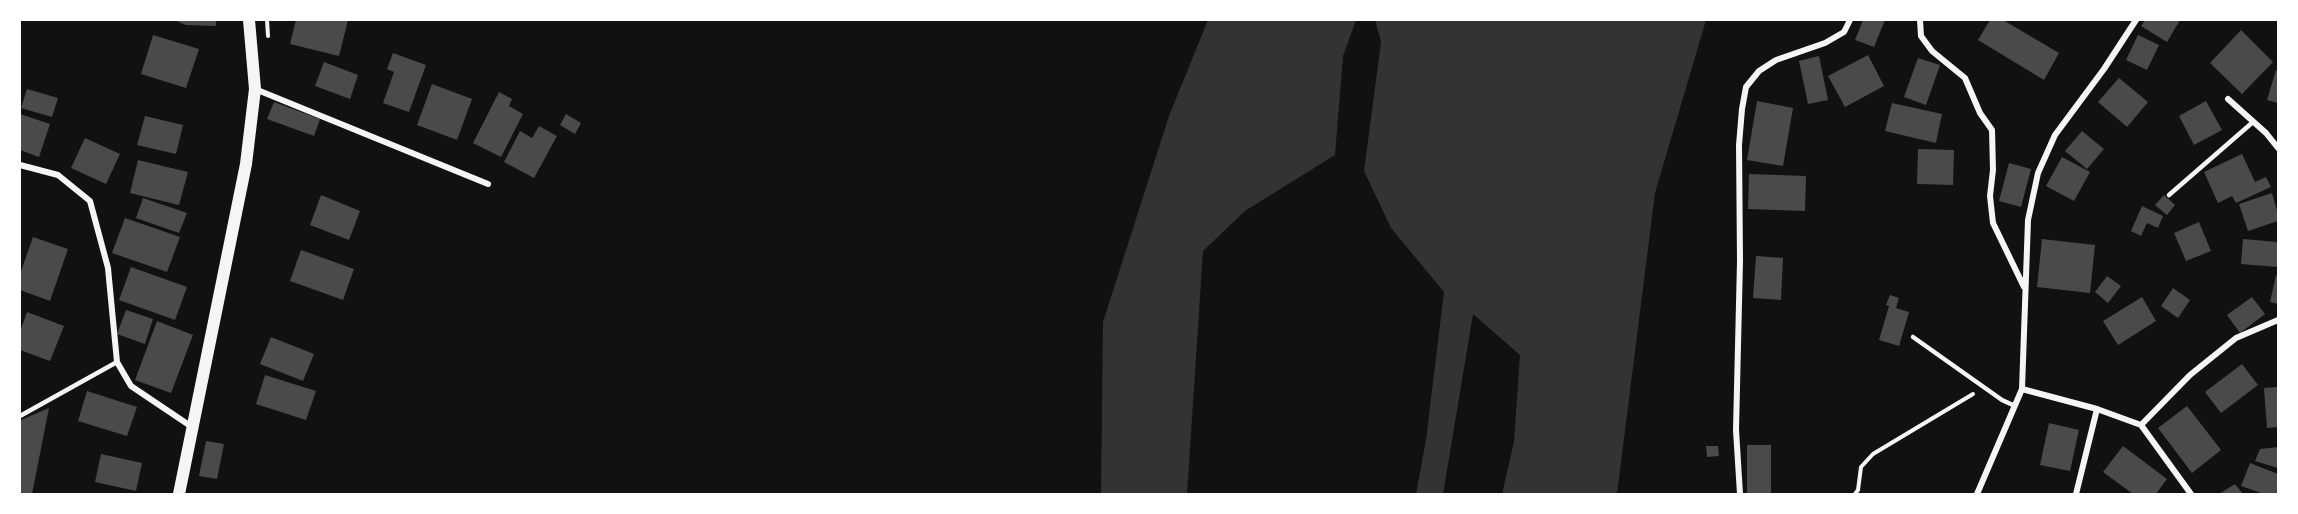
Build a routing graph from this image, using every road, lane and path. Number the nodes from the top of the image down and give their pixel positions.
1 (249, 20) edge
2 (1850, 20) edge
3 (1920, 20) edge
4 (2136, 20) edge
5 (255, 89) junction
6 (2228, 99) dead end
7 (2253, 122) junction
8 (2278, 147) edge
9 (20, 165) edge
10 (488, 184) dead end
11 (2169, 195) dead end
12 (2025, 290) junction
13 (2278, 320) edge
14 (1913, 337) dead end
15 (117, 362) junction
16 (1984, 387) junction
17 (2022, 389) junction
18 (2015, 406) junction
19 (2097, 409) junction
20 (20, 416) edge
21 (2141, 425) junction
22 (192, 427) junction
23 (179, 495) edge
24 (1740, 495) edge
25 (1855, 495) edge
26 (1977, 495) edge
27 (2076, 495) edge
28 (2191, 495) edge

1 - 5 main road
2 - 24 street
3 - 12 street
4 - 12 street
5 - 10 street
5 - 22 main road
6 - 7 street
7 - 8 street
7 - 11 lane
9 - 15 street
12 - 17 street
13 - 21 street
14 - 16 lane
15 - 20 lane
15 - 22 street
16 - 18 lane
16 - 25 path
17 - 18 street
17 - 19 street
18 - 26 street
19 - 21 street
19 - 27 street
21 - 28 street
22 - 23 main road

